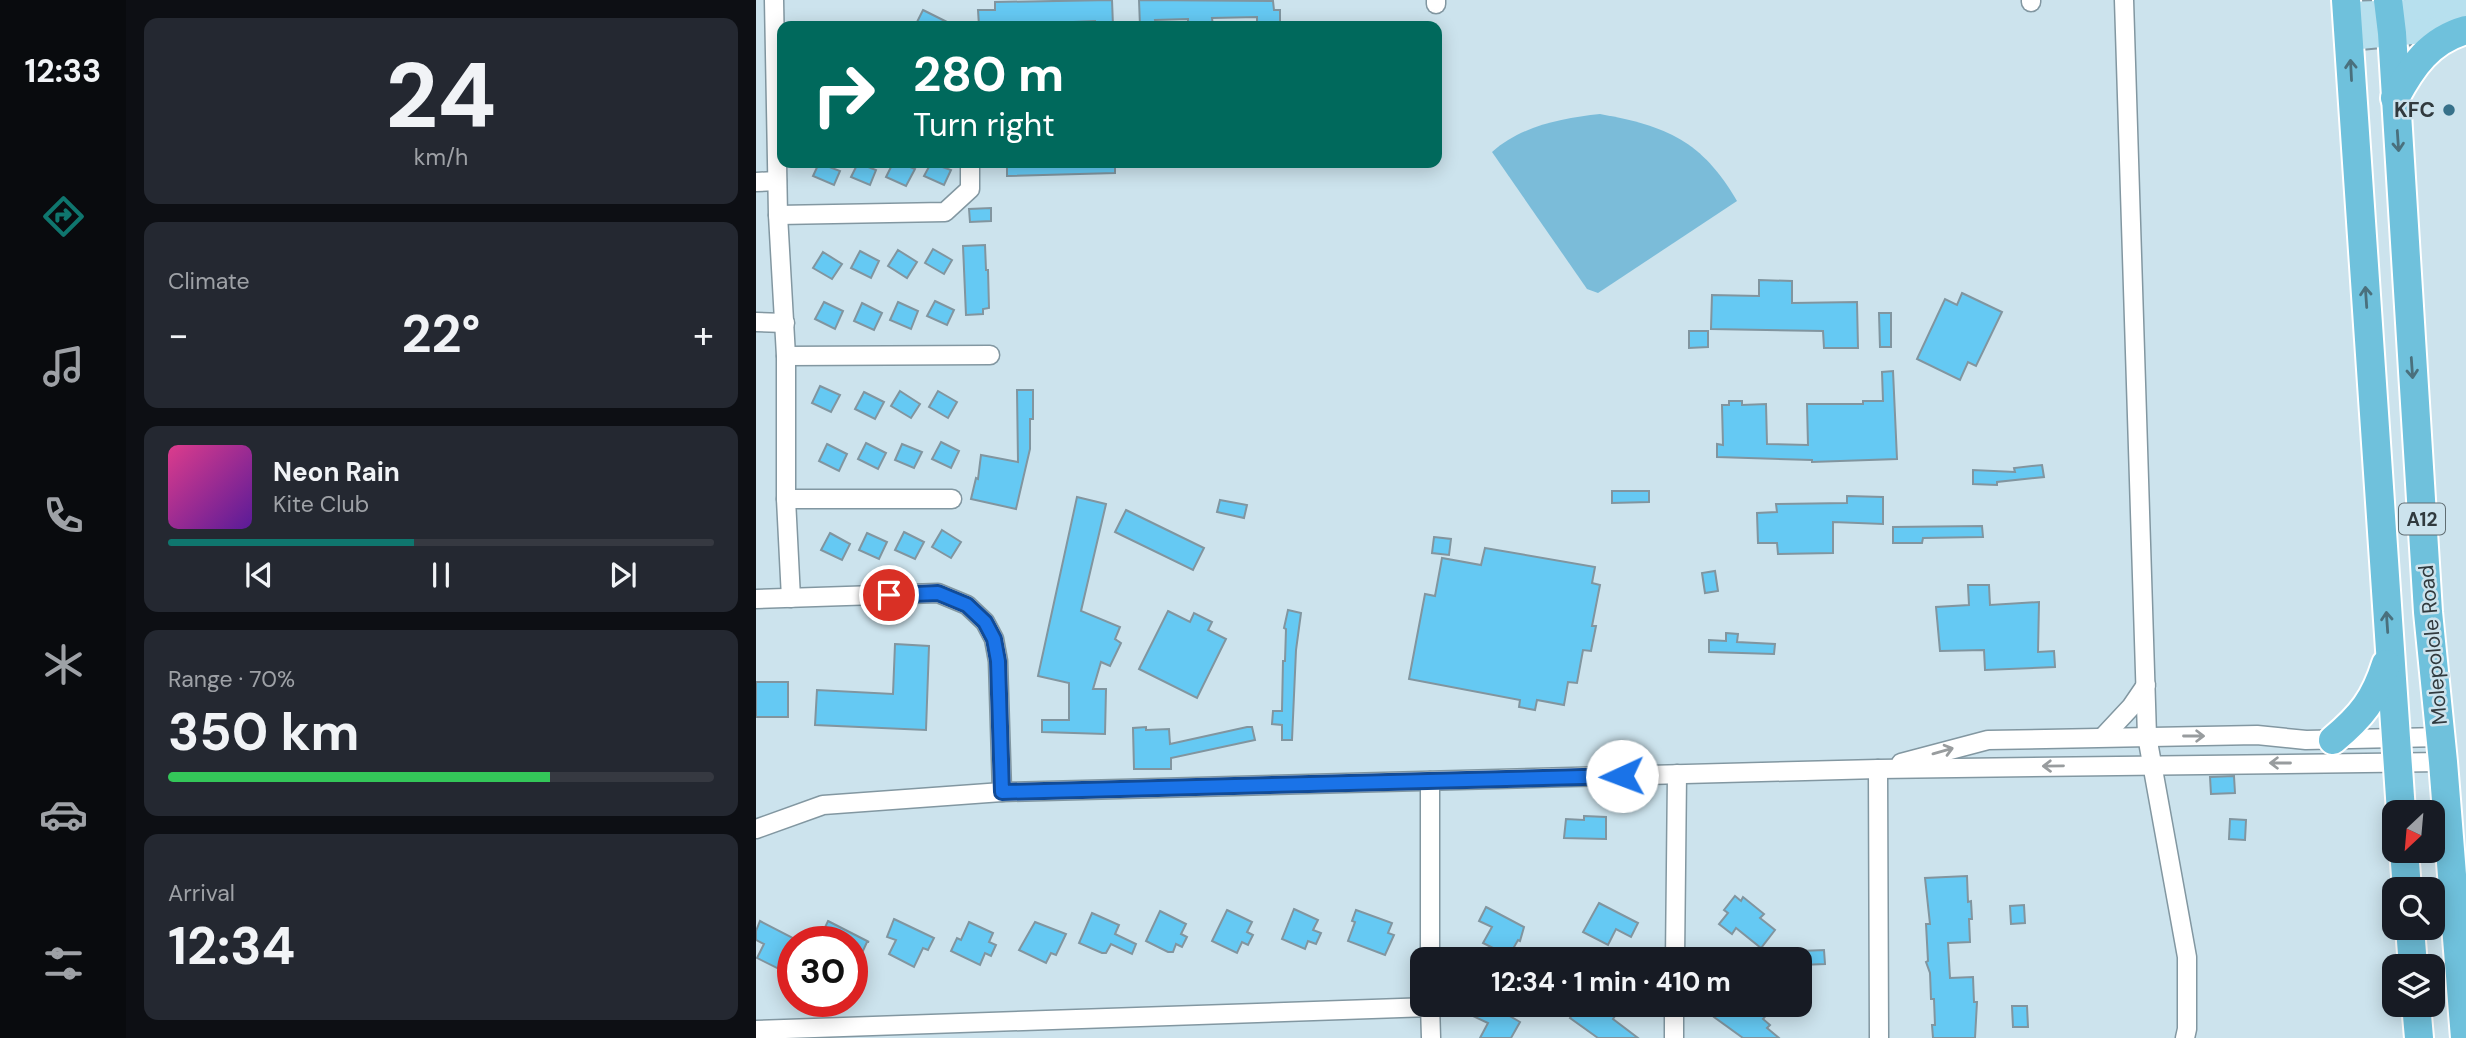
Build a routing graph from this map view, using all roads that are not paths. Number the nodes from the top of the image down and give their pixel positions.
1 (774, 0) edge
2 (2123, 0) edge
3 (2466, 10) edge
4 (2390, 15) edge
5 (2348, 17) edge
6 (2466, 28) edge
7 (756, 44) edge
8 (775, 44) junction
9 (777, 60) edge
10 (2395, 99) junction
11 (777, 168) edge
12 (970, 168) edge
13 (777, 181) junction
14 (756, 182) edge
15 (778, 215) junction
16 (756, 322) edge
17 (785, 323) junction
18 (990, 355) dead end
19 (786, 356) junction
20 (786, 499) junction
21 (952, 499) dead end
22 (791, 598) junction
23 (756, 599) edge
24 (2389, 654) junction
25 (2146, 685) junction
26 (2147, 736) junction
27 (2104, 737) junction
28 (2319, 740) junction
29 (2396, 750) junction
30 (2442, 750) junction
31 (2308, 763) junction
32 (2153, 765) junction
33 (1878, 769) junction
34 (1677, 774) junction
35 (1430, 781) junction
36 (1002, 792) junction
37 (2400, 800) edge
38 (756, 829) edge
39 (1430, 947) edge
40 (1675, 947) edge
41 (1410, 1007) edge
42 (1431, 1017) edge
43 (1674, 1017) edge
44 (2417, 1017) edge
45 (756, 1030) edge
46 (1432, 1038) edge
47 (1674, 1038) edge
48 (1879, 1038) edge
49 (2185, 1038) edge
50 (2419, 1038) edge
51 (2465, 1038) edge

1 - 8 street
2 - 25 street
3 - 4 street
4 - 5 street
4 - 6 street
4 - 10 main road, Molepolole Road / A12
24 -> 5 main road, Molepolole Road / A12
6 - 10 main road
7 - 8 street
8 - 9 street
10 -> 30 main road, Molepolole Road / A12
11 - 13 street
12 - 15 street
13 - 14 street
13 - 15 street
15 - 17 street
16 - 17 street
17 - 19 street
18 - 19 street
19 - 20 street
20 - 21 street
20 - 22 street
22 - 23 street
22 - 36 street
24 - 28 main road
24 - 29 main road, Molepolole Road / A12
25 - 26 street
25 - 27 street
26 - 27 street
26 -> 28 street
26 - 32 street
33 -> 27 street
28 - 29 street
28 - 31 street
29 - 30 street
29 - 30 street
29 - 31 street
29 - 37 main road, Molepolole Road / A12
30 - 51 main road, Molepolole Road / A12
31 -> 32 street
32 -> 33 street
32 - 49 street
33 - 34 street
33 - 48 street
34 - 35 street
34 - 40 street
35 - 36 street
35 - 39 street
36 - 38 street
41 - 45 street
42 - 46 street
43 - 47 street
44 - 50 main road

